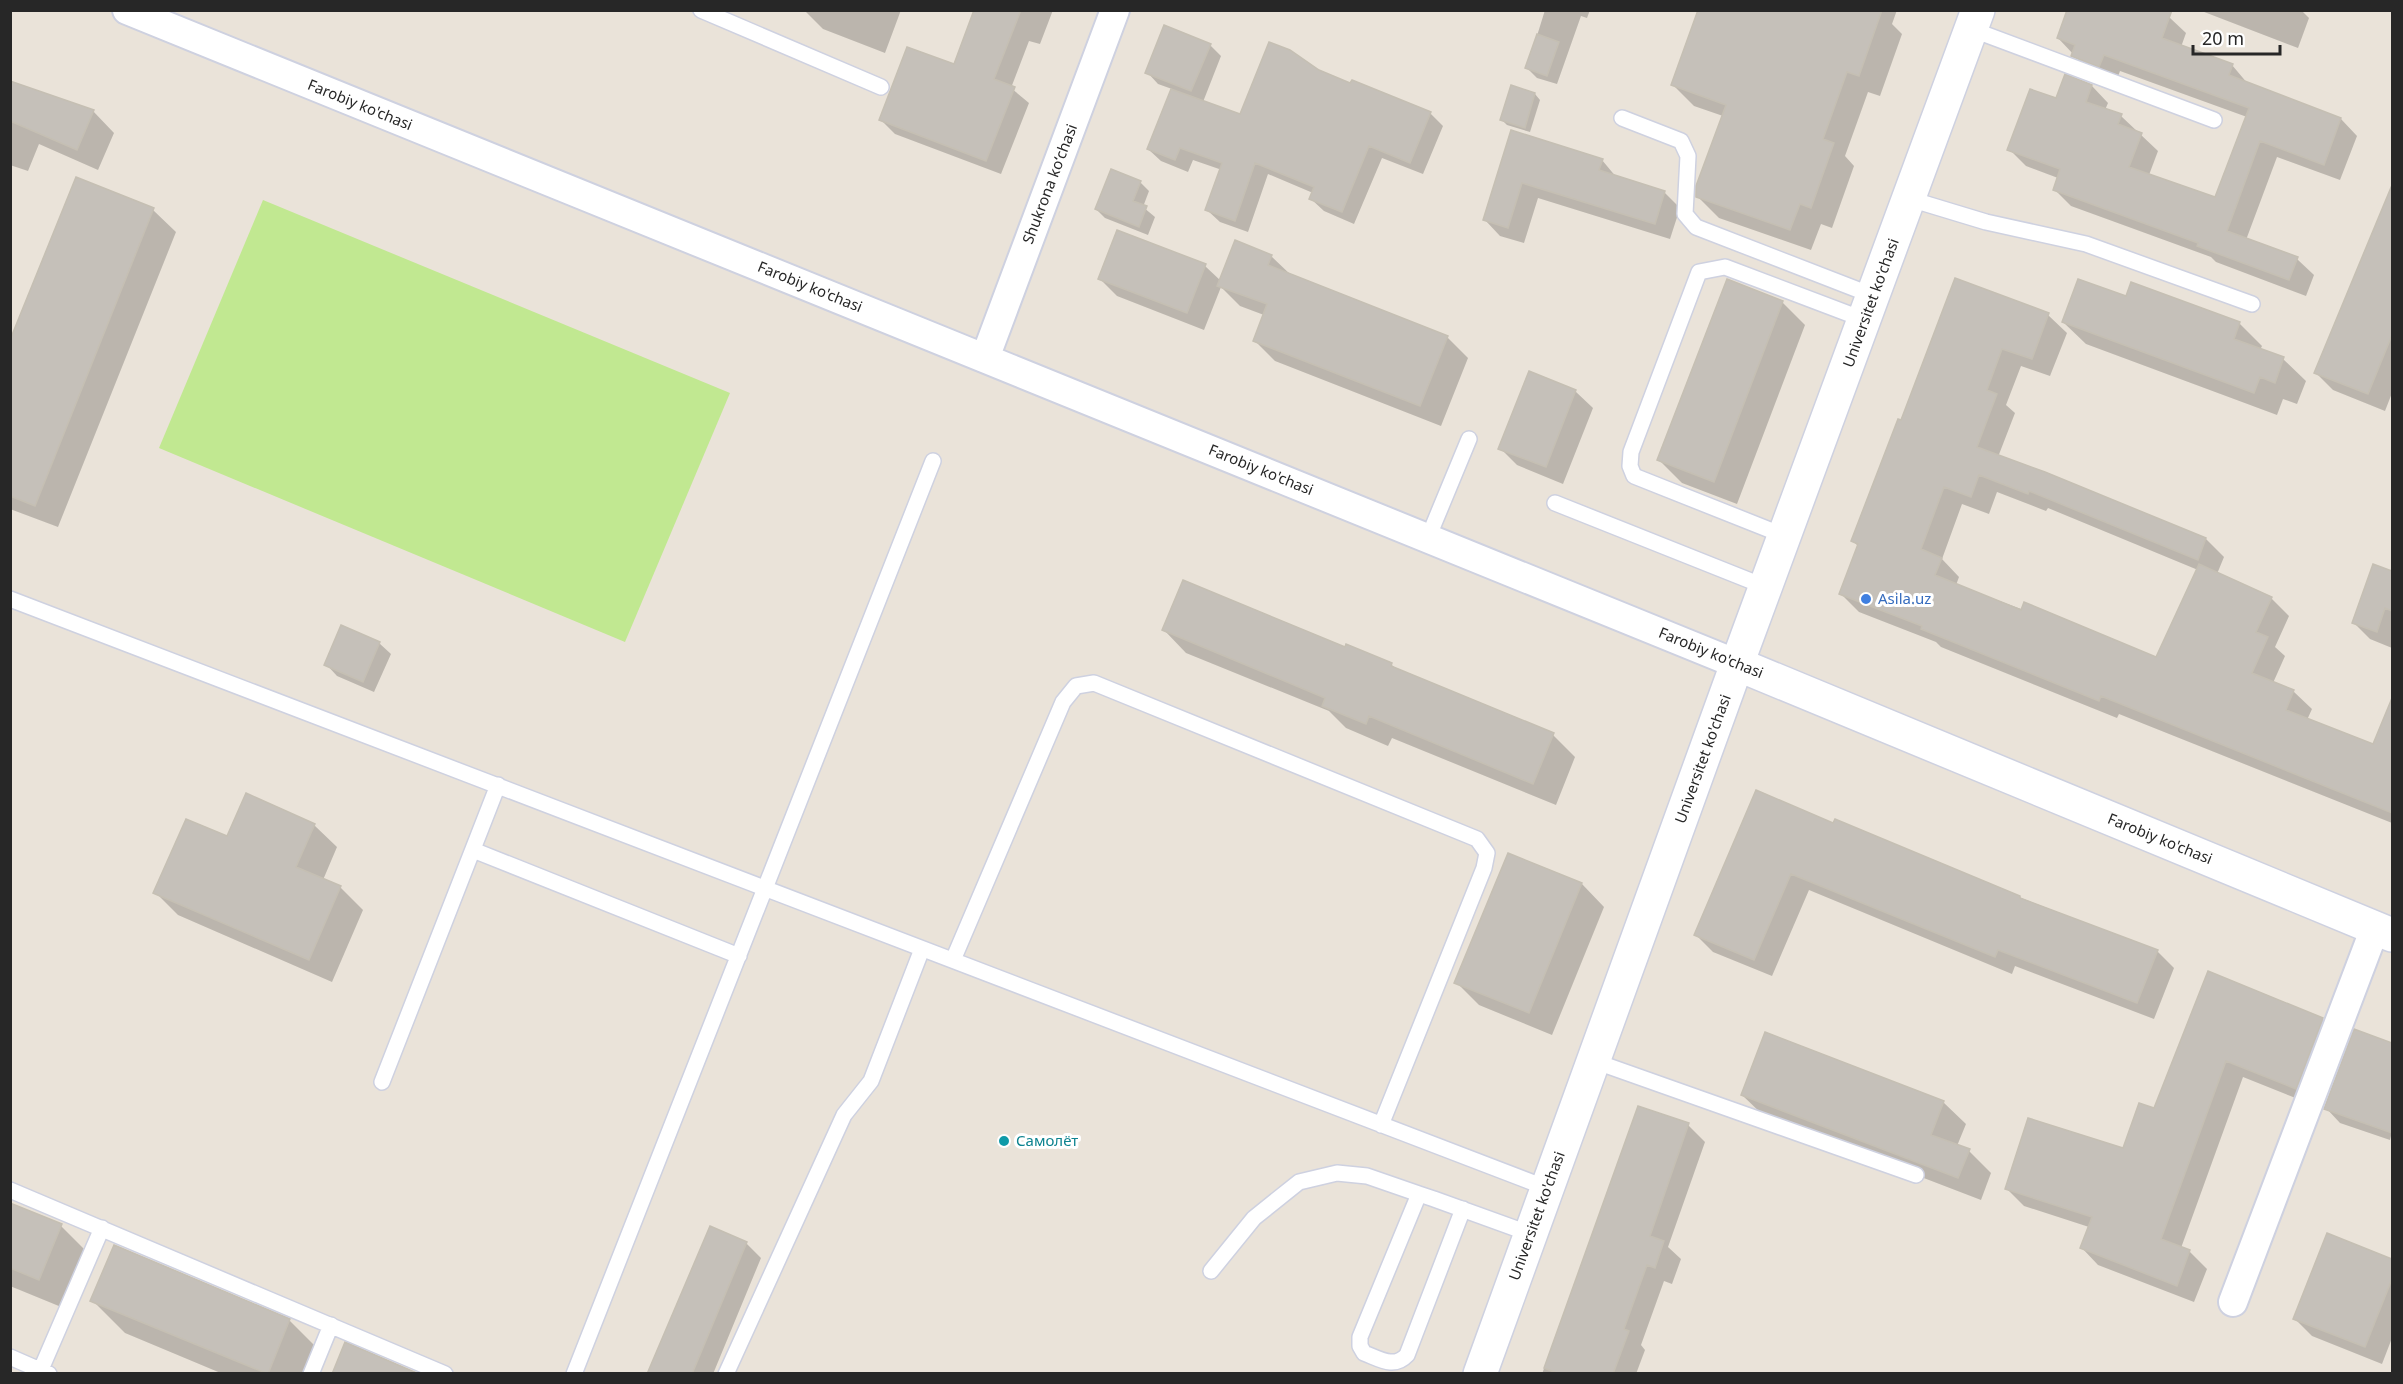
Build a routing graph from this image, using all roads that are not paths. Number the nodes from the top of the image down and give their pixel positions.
1 (127, 10) edge
2 (701, 10) edge
3 (1115, 10) edge
4 (1975, 20) edge
5 (881, 87) dead end
6 (1622, 118) dead end
7 (2214, 120) dead end
8 (1910, 199) junction
9 (2252, 304) dead end
10 (1869, 308) junction
11 (985, 358) junction
12 (1469, 439) dead end
13 (933, 461) dead end
14 (1555, 503) dead end
15 (1785, 536) junction
16 (1428, 538) junction
17 (1766, 587) junction
18 (10, 599) edge
19 (1737, 664) junction
20 (498, 785) junction
21 (473, 850) junction
22 (765, 889) junction
23 (2384, 931) edge
24 (922, 949) junction
25 (739, 956) junction
26 (952, 960) junction
27 (1594, 1060) junction
28 (382, 1082) dead end
29 (1382, 1125) junction
30 (1916, 1175) dead end
31 (1547, 1188) junction
32 (10, 1190) edge
33 (1419, 1194) junction
34 (1463, 1209) junction
35 (102, 1228) junction
36 (1531, 1234) junction
37 (1211, 1271) dead end
38 (2233, 1302) dead end
39 (331, 1325) junction
40 (10, 1357) edge
41 (43, 1372) edge
42 (311, 1374) edge
43 (445, 1374) edge
44 (574, 1374) edge
45 (726, 1374) edge
46 (1480, 1374) edge

1 - 11 street, Farobiy ko'chasi
2 - 5 lane
3 - 11 street, Shukrona koʻchasi
4 - 7 lane
4 - 8 main road, Universitet ko'chasi
6 - 10 lane
8 - 9 lane
8 - 10 main road, Universitet ko'chasi
10 - 15 main road, Universitet ko'chasi
10 - 15 lane
11 - 16 street, Farobiy ko'chasi
12 - 16 lane
13 - 22 lane
14 - 17 lane
15 - 17 main road, Universitet ko'chasi
16 - 19 street, Farobiy ko'chasi
17 - 19 main road, Universitet ko'chasi
18 - 20 lane
19 - 23 main road, Farobiy ko'chasi
19 - 27 main road, Universitet ko'chasi
20 - 21 lane
20 - 22 lane
21 - 25 lane
21 - 28 lane
22 - 24 lane
22 - 25 lane
23 - 38 street
24 - 26 lane
24 - 45 lane
25 - 44 lane
26 - 29 lane
26 - 29 lane
27 - 30 lane
27 - 31 main road, Universitet ko'chasi
29 - 31 lane
31 - 36 main road, Universitet ko'chasi
32 - 35 lane
33 - 34 lane
33 - 34 lane
33 - 37 lane
34 - 36 lane
35 - 39 lane
35 - 41 lane
36 - 46 main road, Universitet ko'chasi
39 - 42 lane
39 - 43 lane
40 - 41 lane

